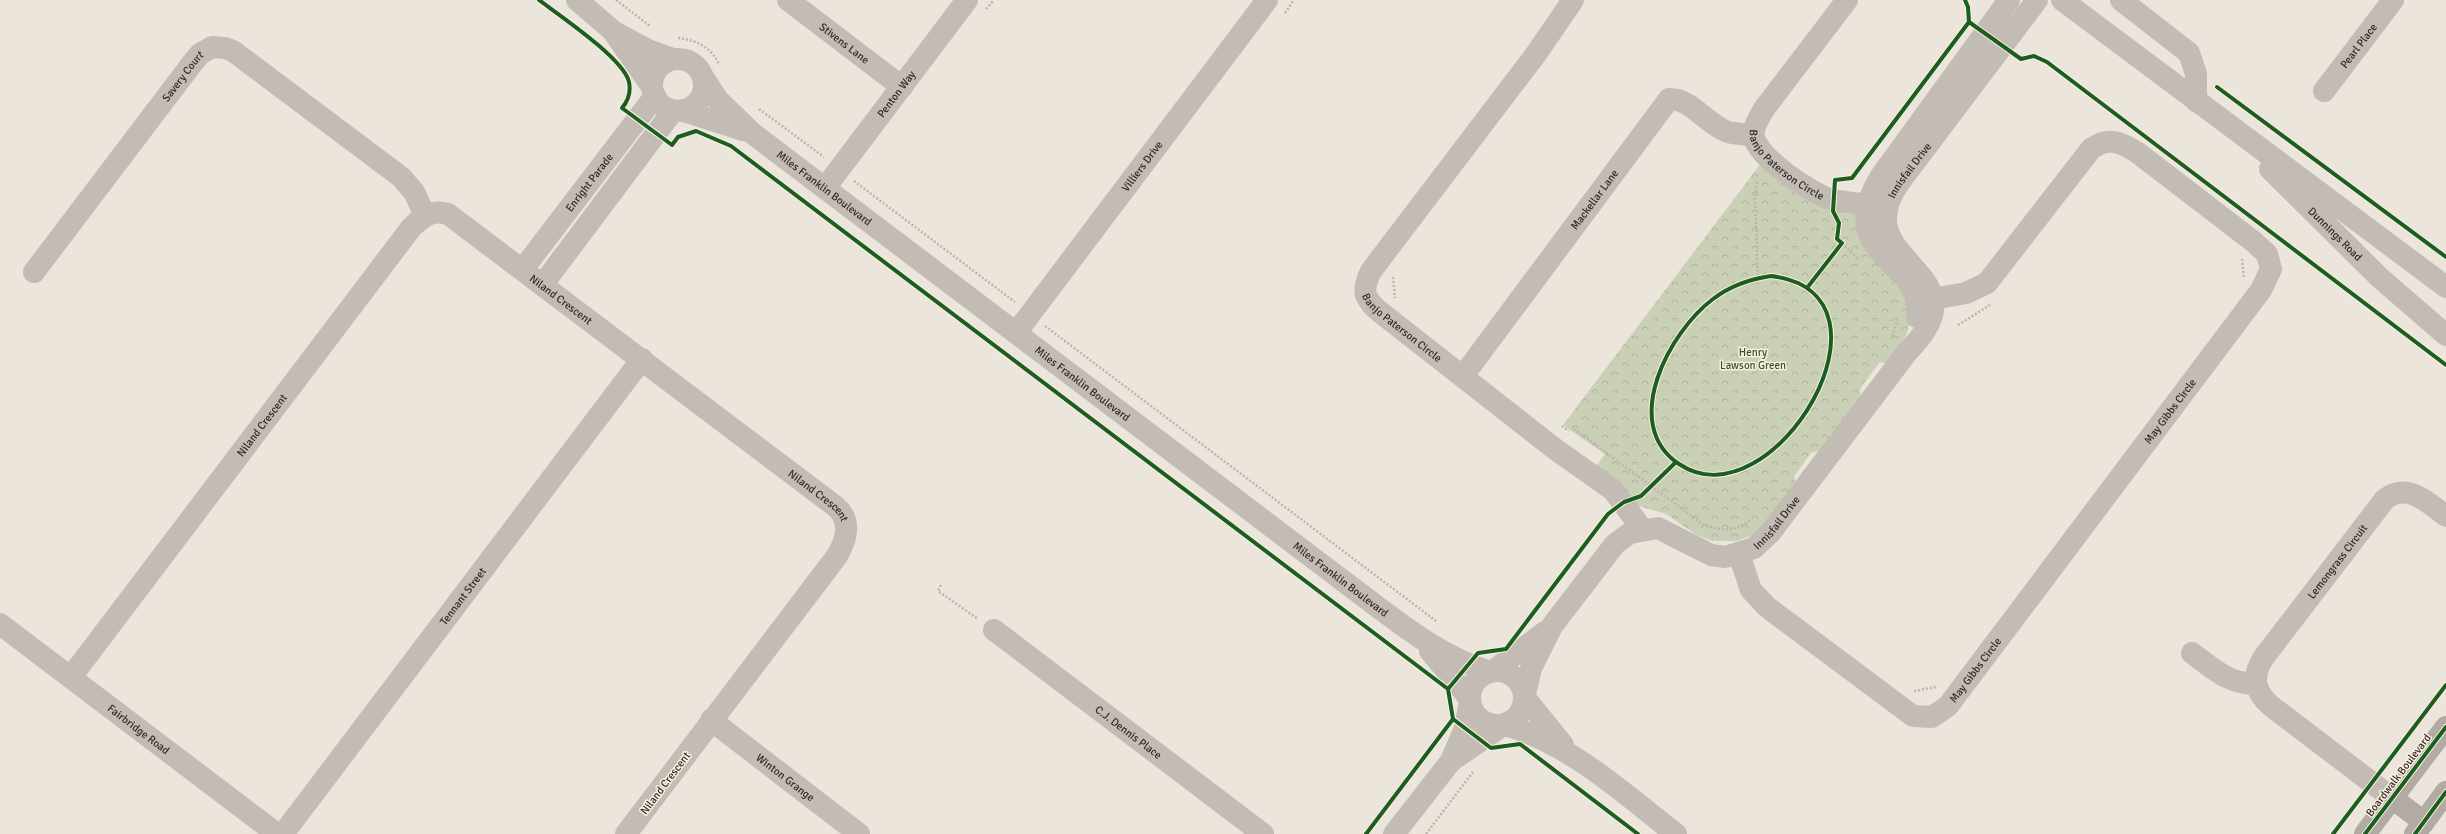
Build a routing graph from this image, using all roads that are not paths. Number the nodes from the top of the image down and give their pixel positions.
1 (577, 0) edge
2 (788, 0) edge
3 (967, 0) edge
4 (1267, 0) edge
5 (1573, 0) edge
6 (1847, 0) edge
7 (2009, 0) edge
8 (2037, 0) edge
9 (2062, 0) edge
10 (2121, 0) edge
11 (2393, 0) edge
12 (613, 31) junction
13 (673, 59) junction
14 (712, 73) junction
15 (902, 87) junction
16 (653, 91) junction
17 (2324, 91) dead end
18 (2196, 101) junction
19 (678, 111) junction
20 (2230, 126) junction
21 (752, 133) junction
22 (1754, 136) junction
23 (825, 188) junction
24 (1877, 206) junction
25 (425, 215) junction
26 (523, 269) junction
27 (34, 272) dead end
28 (543, 284) junction
29 (2446, 287) edge
30 (1925, 300) junction
31 (1016, 333) junction
32 (2446, 336) edge
33 (642, 359) junction
34 (1463, 376) junction
35 (2446, 516) edge
36 (1642, 530) junction
37 (1740, 554) junction
38 (0, 624) edge
39 (1552, 626) junction
40 (994, 630) road end
41 (1414, 634) junction
42 (2192, 653) dead end
43 (1491, 672) junction
44 (71, 678) junction
45 (2255, 684) junction
46 (1525, 696) junction
47 (1470, 701) junction
48 (711, 720) junction
49 (1503, 725) junction
50 (2446, 728) edge
51 (1570, 753) junction
52 (1451, 761) junction
53 (2446, 792) edge
54 (2392, 798) junction
55 (2419, 828) edge
56 (277, 834) edge
57 (283, 834) edge
58 (626, 834) edge
59 (859, 834) edge
60 (1263, 834) edge
61 (1394, 834) edge
62 (1676, 834) edge
63 (2365, 834) edge

1 - 12 street
2 - 15 street, Stivens Lane
3 - 15 street, Penton Way
4 - 31 street, Villiers Drive
5 - 34 street, Banjo Paterson Circle
6 - 22 street, Banjo Paterson Circle
7 - 24 street, Innisfail Drive
8 - 24 street, Innisfail Drive
9 - 18 street, Dunnings Road
10 - 18 street
11 - 17 street, Pearl Place
12 - 13 street
12 - 16 street
13 - 14 street
13 - 16 street
14 - 19 street
14 - 21 street, Miles Franklin Boulevard
15 - 23 street, Penton Way
16 - 19 street
16 - 26 street, Enright Parade
18 - 20 street, Dunnings Road
19 - 21 street, Miles Franklin Boulevard
19 - 28 street
20 - 29 street, Dunnings Road
20 - 32 street, Dunnings Road
21 - 23 street, Miles Franklin Boulevard
22 - 24 street, Banjo Paterson Circle
22 - 34 street, Mackellar Lane
23 - 31 street, Miles Franklin Boulevard
24 - 30 street, Innisfail Drive
25 - 26 street, Niland Crescent
25 - 27 street, Savery Court
25 - 44 street, Niland Crescent
26 - 28 street, Niland Crescent
28 - 33 street, Niland Crescent
30 - 37 street, Innisfail Drive
30 - 37 street, May Gibbs Circle
31 - 41 street, Miles Franklin Boulevard
33 - 48 street, Niland Crescent
33 - 57 street, Tennant Street
34 - 36 street, Banjo Paterson Circle
35 - 45 street, Lemongrass Circuit
36 - 37 street, Innisfail Drive
36 - 39 street, Innisfail Drive
38 - 44 street, Fairbridge Road
39 - 43 street, Innisfail Drive
39 - 46 street, Innisfail Drive
40 - 60 street, C.J. Dennis Place
41 - 43 street, Miles Franklin Boulevard
41 - 47 street, Miles Franklin Boulevard
42 - 45 street
43 - 46 street
43 - 47 street
44 - 56 street, Fairbridge Road
45 - 54 street
46 - 49 street
46 - 51 street
47 - 49 street
47 - 52 street
48 - 58 street, Niland Crescent
48 - 59 street, Winton Grange
49 - 51 street
49 - 52 street
50 - 54 main road, Boardwalk Boulevard
51 - 62 street
52 - 61 street
53 - 55 main road
54 - 55 main road
54 - 63 main road, Boardwalk Boulevard

